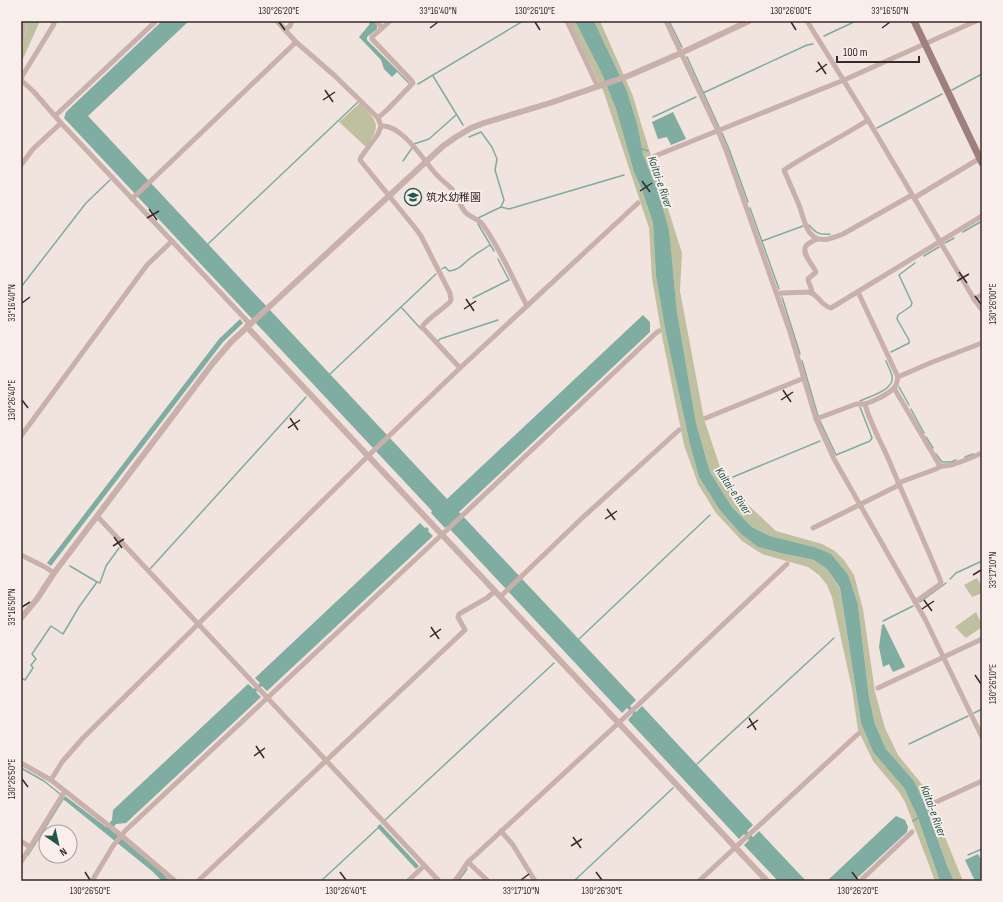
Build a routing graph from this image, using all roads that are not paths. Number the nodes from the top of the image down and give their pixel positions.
1 (24, 21) edge
2 (52, 21) edge
3 (156, 21) edge
4 (277, 21) edge
5 (292, 21) edge
6 (376, 21) edge
7 (390, 21) edge
8 (567, 21) edge
9 (666, 21) edge
10 (749, 21) edge
11 (807, 21) edge
12 (914, 21) edge
13 (976, 21) edge
14 (382, 28) junction
15 (285, 30) junction
16 (21, 42) edge
17 (296, 42) junction
18 (925, 44) junction
19 (681, 53) junction
20 (21, 79) edge
21 (844, 80) junction
22 (599, 86) junction
23 (55, 116) junction
24 (378, 118) junction
25 (868, 120) junction
26 (61, 123) junction
27 (381, 126) junction
28 (718, 131) junction
29 (655, 156) dead end
30 (981, 160) edge
31 (426, 162) junction
32 (21, 165) edge
33 (389, 196) junction
34 (913, 196) junction
35 (133, 197) junction
36 (638, 202) dead end
37 (982, 216) edge
38 (817, 239) junction
39 (172, 241) junction
40 (940, 242) junction
41 (858, 292) junction
42 (812, 293) junction
43 (777, 294) junction
44 (982, 295) edge
45 (974, 299) junction
46 (527, 306) junction
47 (982, 310) edge
48 (248, 327) junction
49 (660, 331) dead end
50 (982, 343) edge
51 (460, 368) junction
52 (898, 377) junction
53 (804, 378) junction
54 (894, 388) junction
55 (866, 404) junction
56 (706, 418) dead end
57 (816, 419) junction
58 (679, 430) dead end
59 (21, 436) edge
60 (982, 453) edge
61 (368, 456) junction
62 (940, 466) junction
63 (899, 484) junction
64 (860, 505) junction
65 (97, 516) junction
66 (813, 528) dead end
67 (442, 534) junction
68 (22, 558) edge
69 (787, 564) dead end
70 (54, 573) junction
71 (495, 591) junction
72 (500, 597) junction
73 (915, 602) junction
74 (21, 618) edge
75 (198, 624) junction
76 (982, 639) edge
77 (944, 658) junction
78 (878, 688) dead end
79 (267, 698) junction
80 (618, 723) junction
81 (858, 734) dead end
82 (982, 737) edge
83 (326, 760) junction
84 (21, 763) edge
85 (51, 780) junction
86 (982, 781) edge
87 (65, 791) junction
88 (934, 803) dead end
89 (501, 831) junction
90 (912, 832) dead end
91 (121, 836) junction
92 (21, 841) edge
93 (30, 847) junction
94 (735, 847) junction
95 (21, 862) edge
96 (468, 862) junction
97 (424, 866) junction
98 (92, 881) edge
99 (175, 881) edge
100 (198, 881) edge
101 (408, 881) edge
102 (439, 881) edge
103 (455, 881) edge
104 (488, 881) edge
105 (534, 881) edge
106 (699, 881) edge
107 (767, 881) edge
108 (860, 881) edge

1 - 16 street
2 - 20 street
3 - 23 street
4 - 15 street
5 - 15 street
6 - 14 street
7 - 14 street
8 - 22 street
9 - 19 street
10 - 19 street
11 - 21 street
12 - 18 main road
13 - 18 street
14 - 24 street
15 - 17 street
17 - 24 street
17 - 35 street
18 - 21 street
18 - 30 main road
19 - 22 street
19 - 28 street
20 - 23 street
21 - 25 street
21 - 28 street
22 - 31 street
23 - 26 street
24 - 27 street
25 - 34 street
25 - 38 street
26 - 32 street
26 - 35 street
27 - 31 street
27 - 33 street
28 - 29 street
28 - 43 street
30 - 34 street
31 - 33 street
31 - 46 street
33 - 48 street
33 - 51 street
34 - 38 street
34 - 40 street
35 - 39 street
36 - 46 street
37 - 40 street
38 - 42 street
39 - 48 street
39 - 59 street
40 - 41 street
40 - 45 street
41 - 42 street
41 - 52 street
42 - 43 street
43 - 53 street
44 - 45 street
45 - 47 street
46 - 51 street
48 - 61 street
48 - 65 street
49 - 67 street
50 - 52 street
51 - 61 street
52 - 54 street
53 - 56 street
53 - 57 street
54 - 55 street
54 - 62 street
55 - 57 street
55 - 63 street
57 - 64 street
58 - 72 street
60 - 62 street
61 - 67 street
61 - 75 street
62 - 63 street
63 - 64 street
63 - 73 street
64 - 66 street
64 - 73 street
65 - 70 street
65 - 75 street
67 - 71 street
67 - 79 street
68 - 70 street
69 - 80 street
70 - 74 street
71 - 72 street
71 - 83 street
72 - 80 street
73 - 77 street
75 - 79 street
75 - 85 street
76 - 77 street
77 - 78 street
77 - 82 street
79 - 83 street
79 - 91 street
80 - 89 street
80 - 94 street
81 - 94 street
83 - 97 street
83 - 100 street
84 - 85 street
85 - 87 street
86 - 88 street
87 - 91 street
87 - 93 street
89 - 96 street
89 - 105 street
90 - 108 street
91 - 98 street
91 - 99 street
92 - 93 street
93 - 95 street
94 - 106 street
94 - 107 street
96 - 103 street
96 - 104 street
97 - 101 street
97 - 102 street

